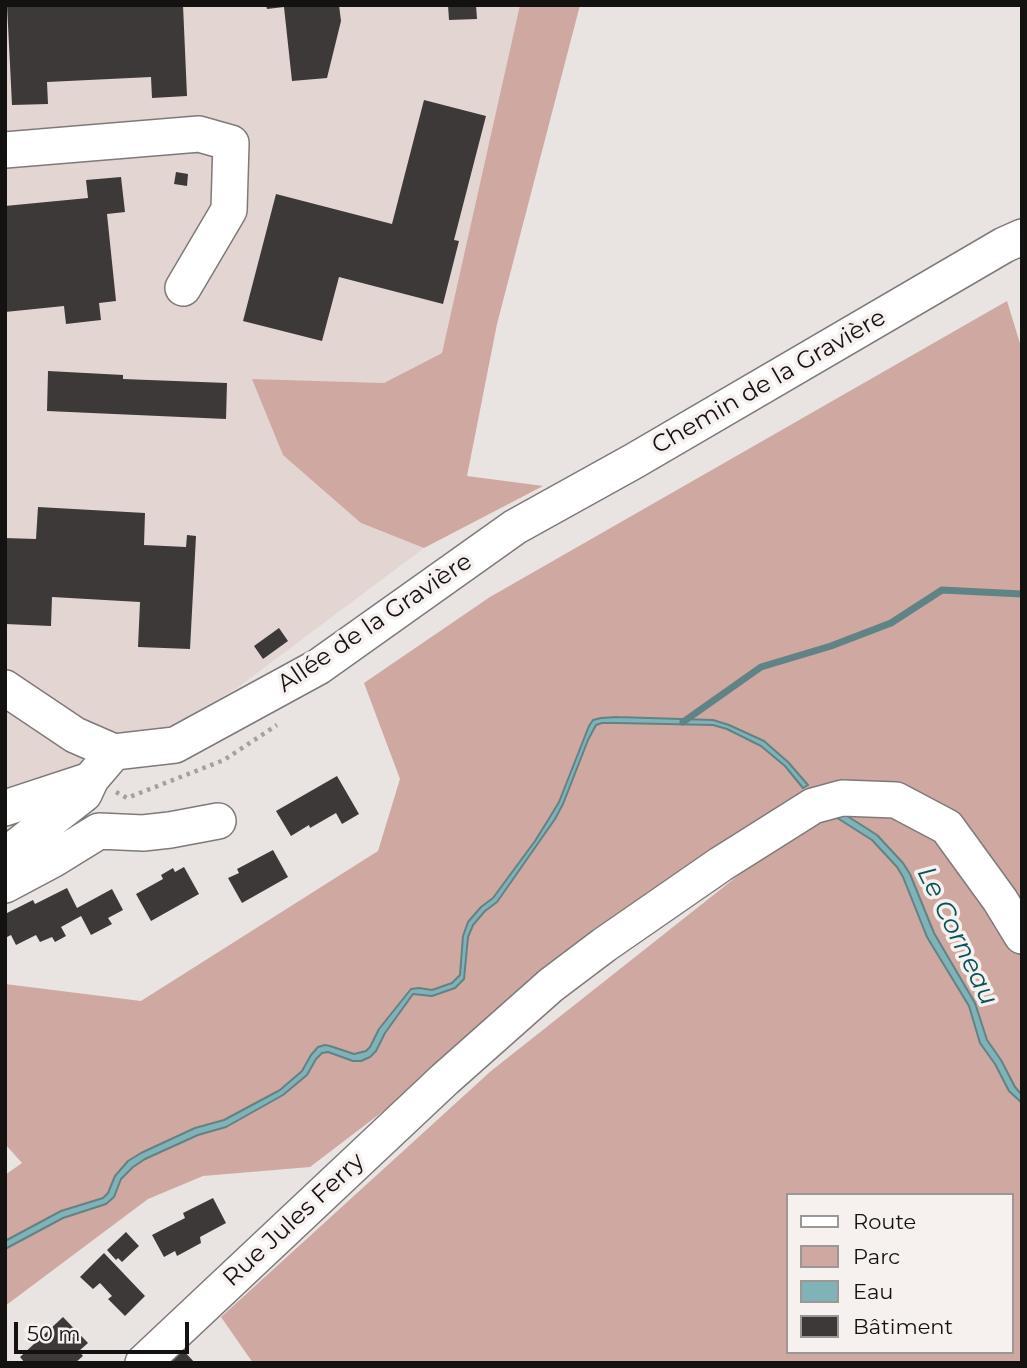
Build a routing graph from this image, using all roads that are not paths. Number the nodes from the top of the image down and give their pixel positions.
1 (5, 150) edge
2 (1022, 237) edge
3 (183, 288) dead end
4 (515, 527) joint
5 (5, 688) edge
6 (114, 752) junction
7 (87, 787) junction
8 (5, 808) edge
9 (218, 821) dead end
10 (99, 831) junction
11 (5, 852) edge
12 (5, 885) edge
13 (1022, 936) edge
14 (143, 1363) edge

1 - 3 street
2 - 4 street, Chemin de la Gravière
4 - 6 street, Allée de la Gravière
5 - 6 street
6 - 7 street
7 - 8 street
7 - 10 street
7 - 11 street
9 - 10 street
10 - 12 street
13 - 14 street, Rue Jules Ferry

